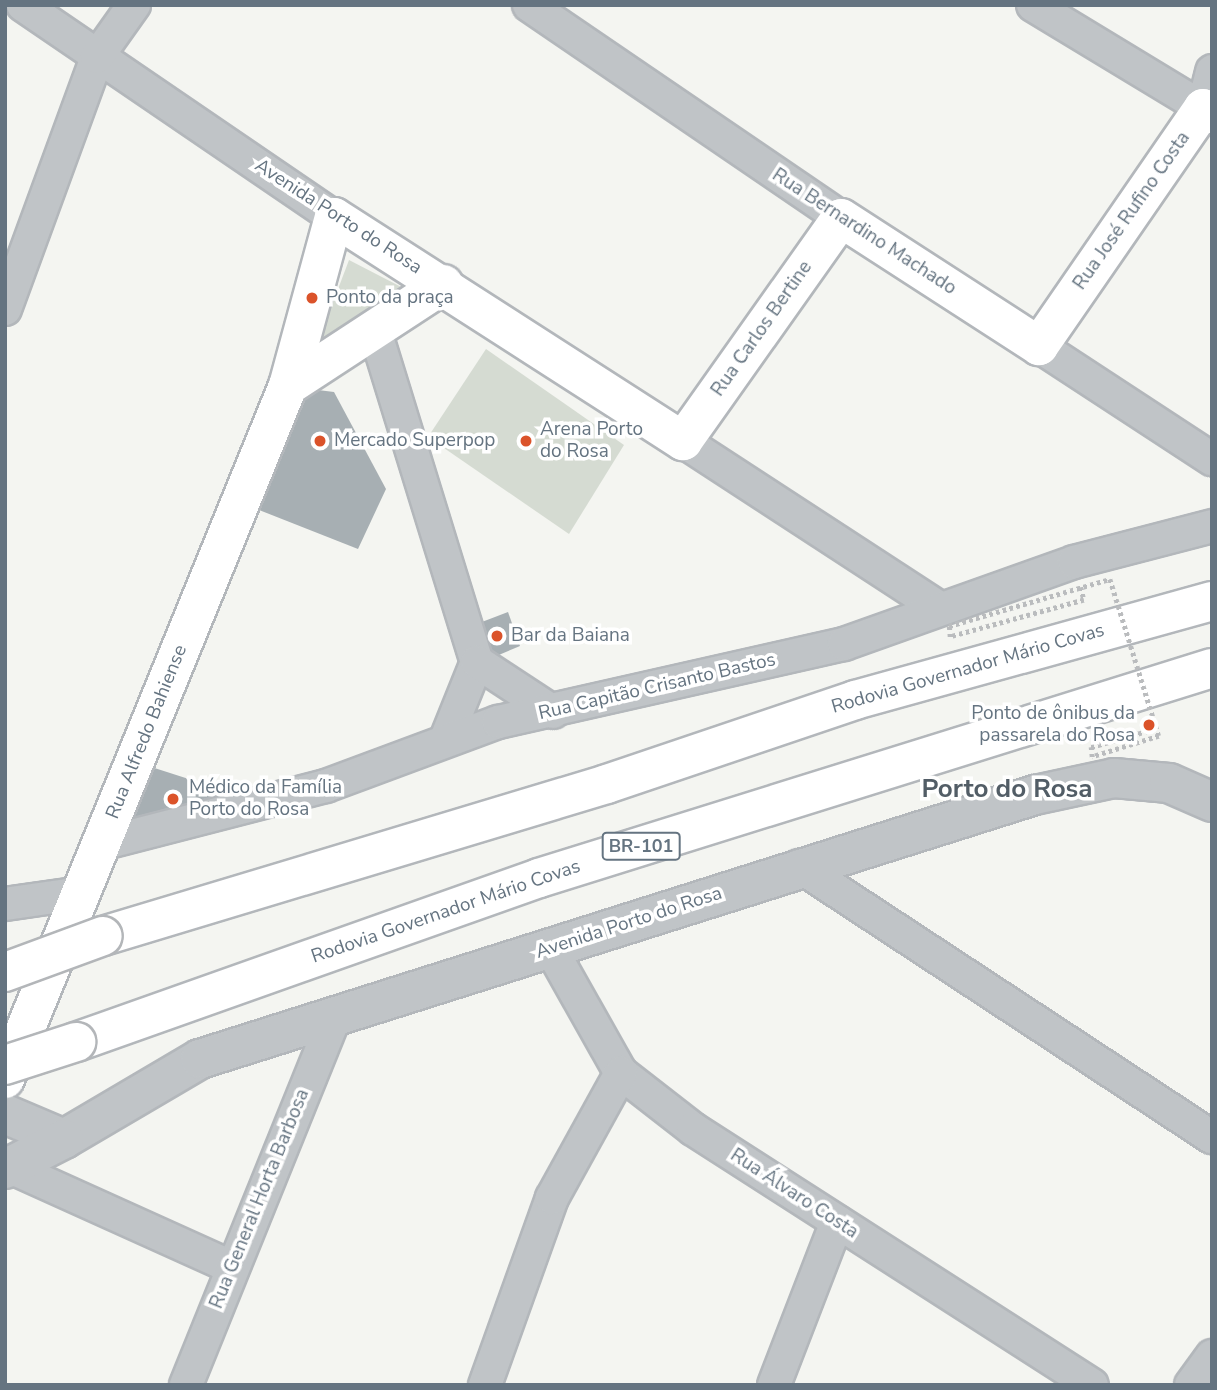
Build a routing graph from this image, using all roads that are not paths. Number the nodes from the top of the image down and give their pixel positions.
1 (23, 5) edge
2 (134, 5) edge
3 (529, 5) edge
4 (1033, 5) edge
5 (97, 57) junction
6 (1212, 71) edge
7 (1208, 111) edge
8 (334, 217) junction
9 (841, 218) junction
10 (444, 284) junction
11 (5, 309) edge
12 (375, 331) junction
13 (1039, 346) junction
14 (288, 386) junction
15 (683, 441) junction
16 (1207, 456) edge
17 (1212, 526) edge
18 (1212, 601) edge
19 (937, 607) junction
20 (477, 663) junction
21 (1212, 668) edge
22 (1212, 689) edge
23 (553, 712) junction
24 (446, 739) junction
25 (798, 793) junction
26 (1212, 802) edge
27 (101, 844) junction
28 (799, 866) junction
29 (81, 894) junction
30 (5, 904) edge
31 (551, 949) junction
32 (5, 972) edge
33 (336, 1014) junction
34 (5, 1065) edge
35 (621, 1073) junction
36 (5, 1079) edge
37 (5, 1114) edge
38 (1212, 1138) edge
39 (64, 1139) junction
40 (8, 1168) edge
41 (837, 1222) junction
42 (232, 1268) junction
43 (1212, 1356) edge
44 (1074, 1380) edge
45 (186, 1385) edge
46 (485, 1385) edge
47 (774, 1385) edge
48 (1191, 1385) edge

1 - 5 street, Avenida Porto do Rosa
2 - 5 street
3 - 9 street, Rua Bernardino Machado
4 - 7 street
5 - 8 street, Avenida Porto do Rosa
5 - 11 street
6 - 7 street, Rua José Rufino Costa
7 - 13 main road, Rua José Rufino Costa
8 - 10 main road, Avenida Porto do Rosa
8 - 14 main road, Rua Alfredo Bahiense
9 - 13 main road, Rua Bernardino Machado
9 - 15 main road, Rua Carlos Bertine
10 - 12 main road
10 - 15 main road, Avenida Porto do Rosa
12 - 14 main road
12 - 20 street
13 - 16 street, Rua Bernardino Machado
14 - 27 main road, Rua Alfredo Bahiense
15 - 19 street, Avenida Porto do Rosa
17 - 19 street, Rua Capitão Crisanto Bastos
18 - 32 main road, Rodovia Governador Mário Covas, bridge
19 - 23 street, Rua Capitão Crisanto Bastos
20 - 23 street
20 - 24 street
21 - 25 main road, Rodovia Governador Mário Covas / BR-101
22 - 25 main road
23 - 24 street, Rua Capitão Crisanto Bastos
24 - 27 street, Rua Capitão Crisanto Bastos
25 - 34 main road, Rodovia Governador Mário Covas / BR-101, bridge
26 - 28 street, Avenida Porto do Rosa
27 - 29 main road, Rua Alfredo Bahiense
28 - 31 street, Avenida Porto do Rosa
28 - 38 street
29 - 30 street
29 - 36 main road, Rua Alfredo Bahiense
31 - 33 street, Avenida Porto do Rosa
31 - 35 street, Rua Álvaro Costa
33 - 39 street, Avenida Porto do Rosa
33 - 42 street, Rua General Horta Barbosa
35 - 41 street, Rua Álvaro Costa
35 - 46 street
37 - 39 street
39 - 40 street, Avenida Porto do Rosa
40 - 42 street
41 - 44 street, Rua Álvaro Costa
41 - 47 street
42 - 45 street, Rua General Horta Barbosa
43 - 48 street

